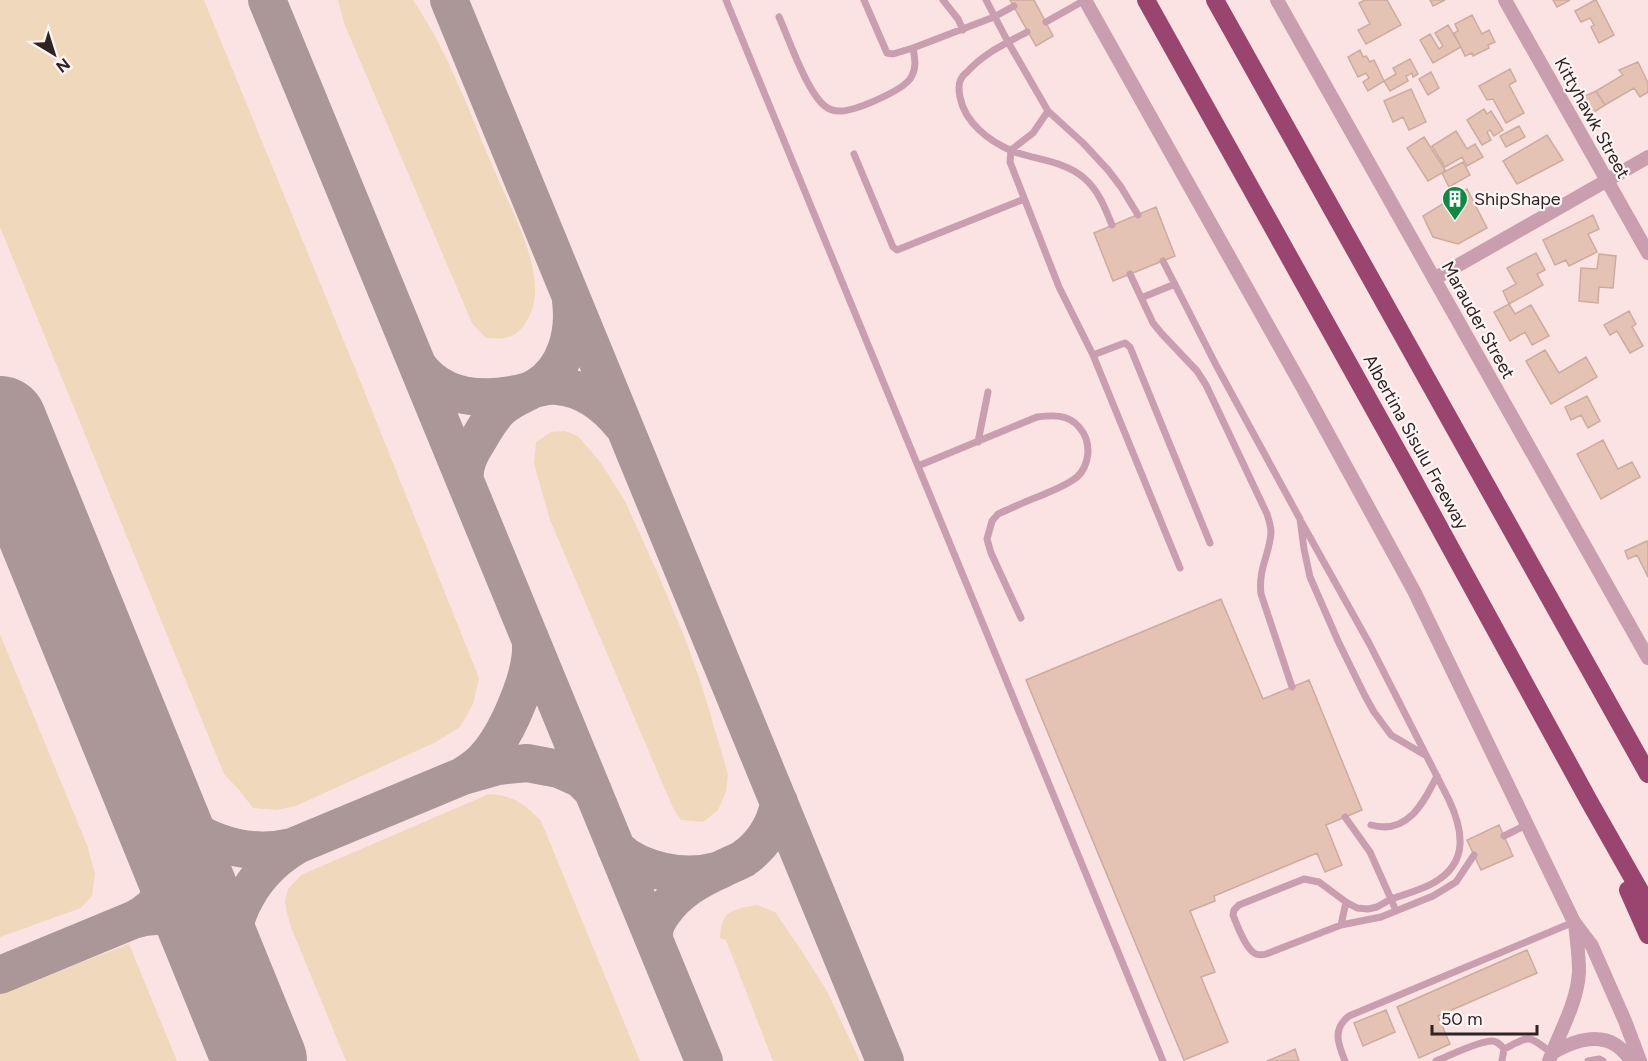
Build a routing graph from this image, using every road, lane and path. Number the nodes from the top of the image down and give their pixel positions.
1 (726, 0) edge
2 (864, 0) edge
3 (944, 0) edge
4 (986, 0) edge
5 (1085, 0) edge
6 (1146, 0) edge
7 (1215, 0) edge
8 (1277, 0) edge
9 (1505, 0) edge
10 (1014, 6) dead end
11 (779, 17) dead end
12 (994, 17) junction
13 (1046, 22) dead end
14 (963, 30) junction
15 (1027, 32) dead end
16 (1008, 42) junction
17 (913, 48) junction
18 (1048, 111) junction
19 (1011, 150) junction
20 (854, 154) dead end
21 (1648, 158) edge
22 (1607, 181) junction
23 (1024, 199) junction
24 (1138, 215) dead end
25 (1112, 225) dead end
26 (1648, 253) edge
27 (1163, 261) dead end
28 (1130, 274) dead end
29 (1434, 279) junction
30 (1175, 284) junction
31 (1142, 298) junction
32 (1093, 355) junction
33 (988, 392) dead end
34 (978, 442) junction
35 (918, 466) junction
36 (1300, 519) junction
37 (1210, 543) dead end
38 (1180, 568) dead end
39 (1021, 618) dead end
40 (1648, 658) edge
41 (1292, 687) dead end
42 (1425, 755) junction
43 (1648, 774) edge
44 (1437, 776) junction
45 (1589, 801) junction
46 (1346, 817) dead end
47 (1528, 824) junction
48 (1371, 825) dead end
49 (1504, 836) dead end
50 (1474, 855) dead end
51 (1391, 899) junction
52 (1346, 902) junction
53 (1648, 905) edge
54 (1396, 911) junction
55 (1574, 922) junction
56 (1341, 925) junction
57 (1648, 935) edge
58 (1504, 1049) junction
59 (1548, 1058) edge
60 (1163, 1061) edge
61 (1345, 1061) edge
62 (1436, 1061) edge
63 (1503, 1061) edge
64 (1588, 1061) edge
65 (1603, 1061) edge
66 (1631, 1061) edge
67 (1640, 1061) edge

1 - 35 lane
2 - 17 lane
3 - 14 lane
4 - 12 lane
5 - 13 lane
5 - 47 street
6 - 45 highway, Albertina Sisulu Freeway
7 - 43 highway
8 - 29 street, Marauder Street
9 - 22 street, Kittyhawk Street
10 - 12 lane
11 - 17 lane
12 - 14 lane
12 - 16 lane
14 - 17 lane
15 - 16 lane
16 - 18 lane
16 - 19 lane
18 - 19 lane
18 - 24 lane
19 - 23 lane
19 - 25 lane
20 - 23 lane
21 - 22 street
22 - 26 street, Kittyhawk Street
22 - 29 street
23 - 32 lane
27 - 30 lane
28 - 31 lane
29 - 40 street, Marauder Street
30 - 31 lane
30 - 36 lane
31 - 41 lane
32 - 37 lane
32 - 38 lane
33 - 34 lane
34 - 35 lane
34 - 39 lane
35 - 60 lane
36 - 42 lane
36 - 42 lane
42 - 44 lane
44 - 48 lane
44 - 51 lane
45 - 53 highway, Albertina Sisulu Freeway
45 - 57 highway
46 - 51 lane
47 - 49 lane
47 - 55 street
50 - 54 lane
51 - 52 lane
51 - 54 lane
52 - 56 lane
52 - 56 lane
54 - 56 lane
55 - 59 street
55 - 61 lane
55 - 67 street
58 - 59 lane
58 - 62 lane
58 - 63 lane
59 - 66 street
64 - 65 lane

